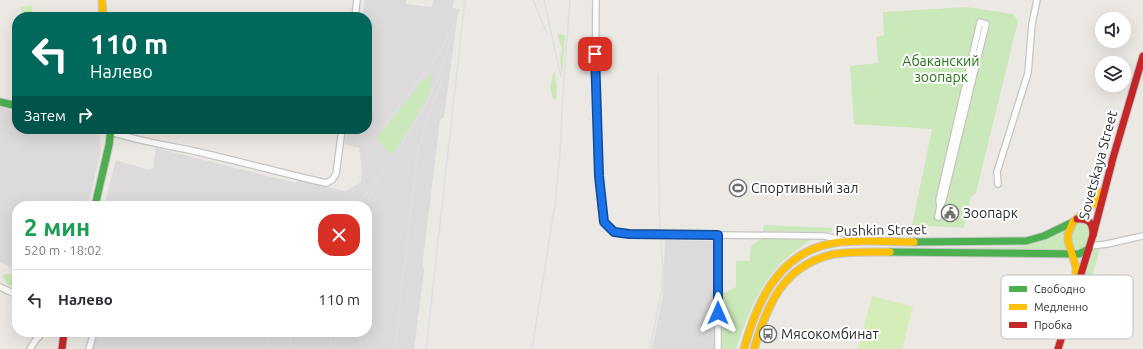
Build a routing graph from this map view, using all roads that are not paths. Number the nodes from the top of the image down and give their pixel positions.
1 (102, 0) edge
2 (357, 0) edge
3 (596, 0) edge
4 (1037, 0) edge
5 (103, 12) edge
6 (356, 12) edge
7 (1143, 56) edge
8 (0, 102) edge
9 (12, 105) edge
10 (109, 134) edge
11 (119, 134) edge
12 (341, 134) edge
13 (1110, 169) junction
14 (998, 184) dead end
15 (96, 201) edge
16 (940, 206) junction
17 (938, 218) dead end
18 (1075, 220) junction
19 (718, 235) junction
20 (1093, 235) junction
21 (1143, 236) edge
22 (849, 242) junction
23 (1089, 247) junction
24 (1041, 254) junction
25 (1073, 254) junction
26 (1076, 267) junction
27 (1076, 275) edge
28 (1081, 275) edge
29 (0, 287) edge
30 (12, 293) edge
31 (39, 337) edge
32 (63, 337) edge
33 (93, 337) edge
34 (1061, 339) edge
35 (30, 349) edge
36 (62, 349) edge
37 (89, 349) edge
38 (718, 349) edge
39 (744, 349) edge
40 (754, 349) edge
41 (1058, 349) edge

1 - 5 main road
2 - 6 street
3 - 19 street
4 - 14 street
7 - 13 main road, Sovetskaya Street
8 - 9 main road
10 - 15 main road
11 - 12 street
13 - 18 main road, Pushkin Street
13 - 20 main road, Sovetskaya Street
16 - 16 street
16 - 17 street
18 - 20 main road
18 - 22 main road, Pushkin Street
18 - 25 main road
19 - 22 street
19 - 38 street
20 - 23 main road
21 - 23 street
22 - 39 main road, Pushkin Street
23 - 25 main road
23 - 28 main road
24 - 25 main road, Pushkin Street
24 - 26 main road
24 - 40 main road, Pushkin Street
25 - 26 main road
26 - 27 main road
29 - 30 street
31 - 35 street
32 - 36 main road
33 - 37 street
34 - 41 main road

